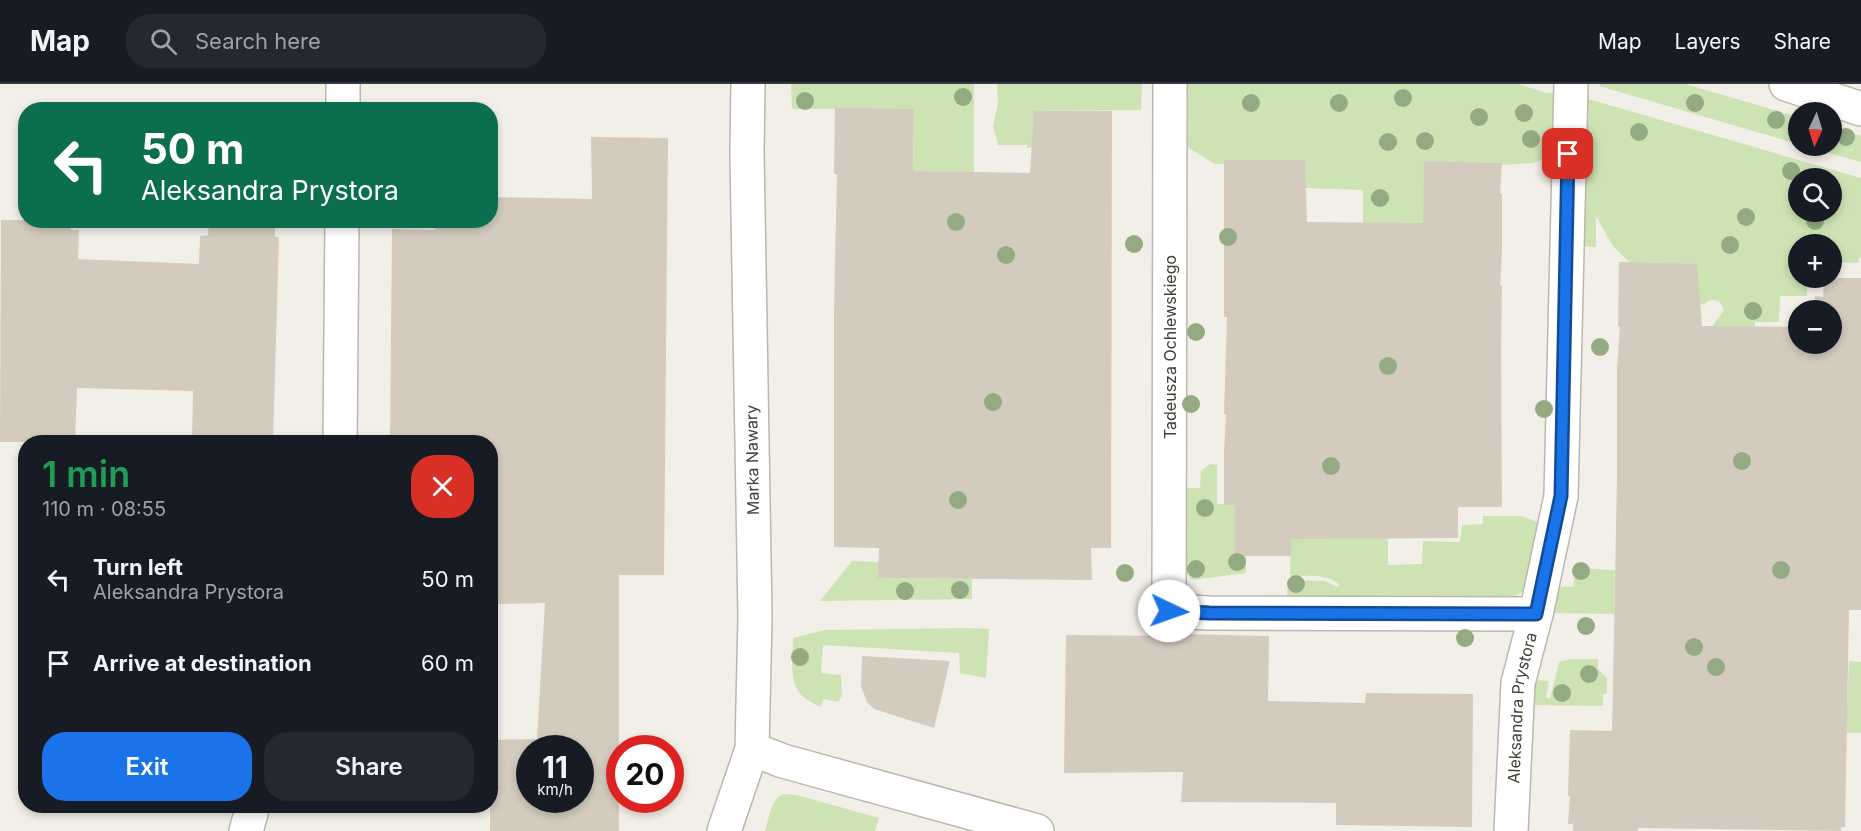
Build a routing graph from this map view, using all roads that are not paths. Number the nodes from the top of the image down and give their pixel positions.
1 (343, 84) edge
2 (748, 84) edge
3 (1170, 84) edge
4 (1571, 84) edge
5 (1786, 84) edge
6 (343, 102) edge
7 (1861, 109) edge
8 (342, 228) edge
9 (340, 435) edge
10 (1536, 614) junction
11 (752, 749) junction
12 (251, 813) edge
13 (246, 831) edge
14 (724, 831) edge
15 (1037, 831) edge
16 (1511, 831) edge

1 - 6 street
2 - 11 street, Marka Nawary
3 - 10 street, Tadeusza Ochlewskiego
4 - 10 street, Aleksandra Prystora
5 - 7 street
8 - 9 street
10 - 16 street, Aleksandra Prystora
11 - 14 street, Marka Nawary
11 - 15 street
12 - 13 street

